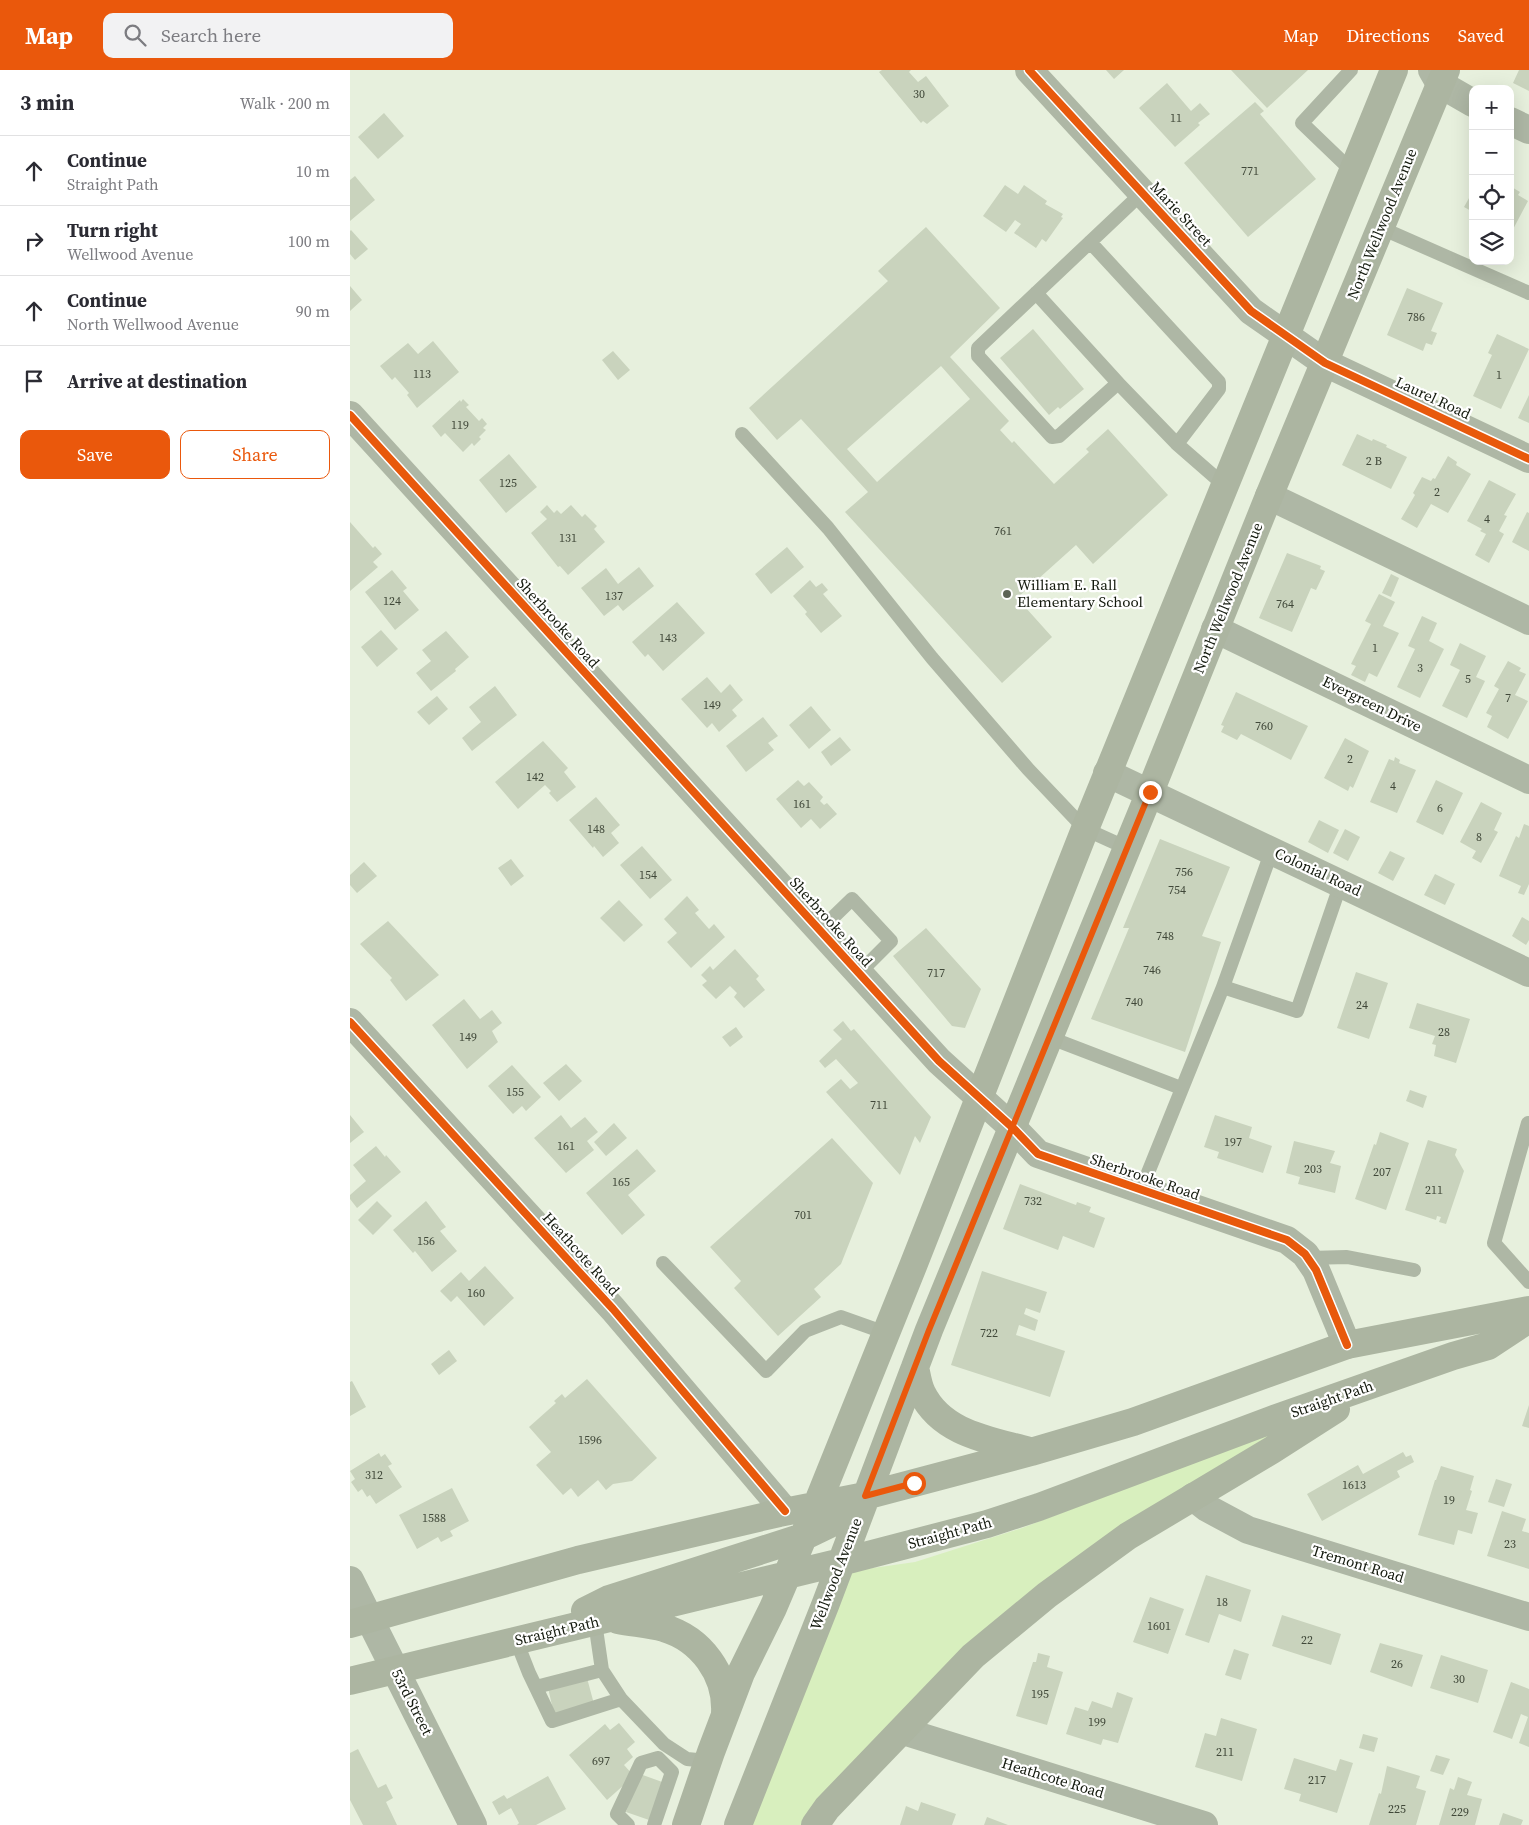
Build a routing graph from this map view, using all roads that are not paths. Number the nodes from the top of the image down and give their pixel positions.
1 (1029, 70) edge
2 (1351, 70) edge
3 (1394, 70) edge
4 (1439, 75) edge
5 (1469, 100) edge
6 (1514, 123) edge
7 (1529, 130) edge
8 (1352, 172) junction
9 (1142, 193) junction
10 (1381, 228) junction
11 (1090, 242) junction
12 (1036, 293) junction
13 (1529, 293) edge
14 (1286, 335) junction
15 (1325, 363) junction
16 (1118, 383) junction
17 (350, 415) edge
18 (742, 434) dead end
19 (1177, 444) junction
20 (1529, 459) edge
21 (1224, 485) junction
22 (1269, 496) junction
23 (1529, 621) edge
24 (1215, 629) junction
25 (1107, 773) junction
26 (1529, 780) edge
27 (1150, 792) junction
28 (1085, 829) junction
29 (1127, 848) junction
30 (1272, 850) junction
31 (1341, 883) junction
32 (820, 930) junction
33 (860, 973) junction
34 (1529, 973) edge
35 (1223, 987) junction
36 (350, 1022) edge
37 (1048, 1037) junction
38 (1181, 1088) junction
39 (980, 1098) junction
40 (1528, 1123) edge
41 (1013, 1128) junction
42 (1141, 1190) junction
43 (1308, 1258) junction
44 (663, 1263) dead end
45 (1414, 1270) dead end
46 (1529, 1282) edge
47 (1529, 1310) edge
48 (1529, 1319) edge
49 (886, 1333) junction
50 (1347, 1345) junction
51 (915, 1367) junction
52 (1376, 1384) junction
53 (1031, 1452) junction
54 (865, 1496) junction
55 (1193, 1497) junction
56 (816, 1507) junction
57 (785, 1511) junction
58 (803, 1538) junction
59 (840, 1562) junction
60 (788, 1575) junction
61 (350, 1580) edge
62 (1529, 1617) edge
63 (602, 1620) junction
64 (360, 1621) edge
65 (524, 1639) junction
66 (396, 1670) junction
67 (602, 1670) junction
68 (350, 1681) edge
69 (536, 1687) junction
70 (621, 1699) junction
71 (725, 1715) junction
72 (903, 1731) junction
73 (664, 1744) junction
74 (658, 1758) junction
75 (708, 1761) junction
76 (473, 1825) edge
77 (628, 1825) edge
78 (654, 1825) edge
79 (686, 1825) edge
80 (738, 1825) edge
81 (815, 1825) edge
82 (1204, 1825) edge

1 - 9 street, Marie Street
2 - 8 lane
3 - 8 main road
4 - 5 street
4 - 10 main road, North Wellwood Avenue
6 - 7 street
8 - 14 main road
9 - 11 lane
9 - 14 street, Marie Street
10 - 13 lane
10 - 15 main road, North Wellwood Avenue
11 - 12 lane
11 - 19 lane
12 - 16 lane
12 - 16 lane
14 - 15 street, Marie Street
14 - 21 main road
15 - 20 street, Laurel Road
15 - 22 main road, North Wellwood Avenue
16 - 19 lane
17 - 32 street, Sherbrooke Road
18 - 28 lane
19 - 21 lane
21 - 25 main road
22 - 23 street
22 - 24 main road, North Wellwood Avenue
24 - 26 street, Evergreen Drive
24 - 27 main road, North Wellwood Avenue
25 - 27 street, Colonial Road
25 - 28 main road
27 - 29 main road, North Wellwood Avenue
27 - 30 street, Colonial Road
28 - 29 lane
28 - 39 main road
29 - 37 main road, North Wellwood Avenue
30 - 31 street, Colonial Road
30 - 35 lane
31 - 34 street, Colonial Road
31 - 35 lane
32 - 33 street, Sherbrooke Road
32 - 33 lane
33 - 39 street, Sherbrooke Road
35 - 38 lane
36 - 57 street, Heathcote Road
37 - 38 lane
37 - 41 main road, North Wellwood Avenue
38 - 42 lane
39 - 41 street, Sherbrooke Road
39 - 49 main road
40 - 46 lane
41 - 42 street, Sherbrooke Road
41 - 51 main road, Wellwood Avenue
42 - 43 street, Sherbrooke Road
43 - 45 lane
43 - 50 street, Sherbrooke Road
44 - 49 lane
47 - 50 main road
48 - 52 main road, Straight Path
49 - 56 main road
50 - 53 main road
51 - 53 main road
51 - 54 main road, Wellwood Avenue
52 - 55 main road
52 - 59 main road, Straight Path
53 - 54 main road
54 - 56 main road
54 - 58 main road
54 - 59 main road, Wellwood Avenue
55 - 62 street, Tremont Road
55 - 72 main road
56 - 57 main road
56 - 58 main road
57 - 64 main road
58 - 60 main road
58 - 65 main road
59 - 60 main road, Straight Path
59 - 80 main road, Wellwood Avenue
60 - 63 main road, Straight Path
60 - 71 main road
61 - 64 street, 53rd Street
63 - 65 main road, Straight Path
63 - 67 lane
63 - 71 main road
64 - 66 street, 53rd Street
65 - 66 main road, Straight Path
65 - 69 lane
66 - 68 main road, Straight Path
66 - 76 street, 53rd Street
67 - 69 lane
67 - 70 lane
69 - 70 lane
70 - 73 lane
71 - 75 main road
72 - 81 main road
72 - 82 street, Heathcote Road
73 - 74 lane
73 - 75 lane
74 - 77 lane
74 - 78 lane
75 - 79 main road

